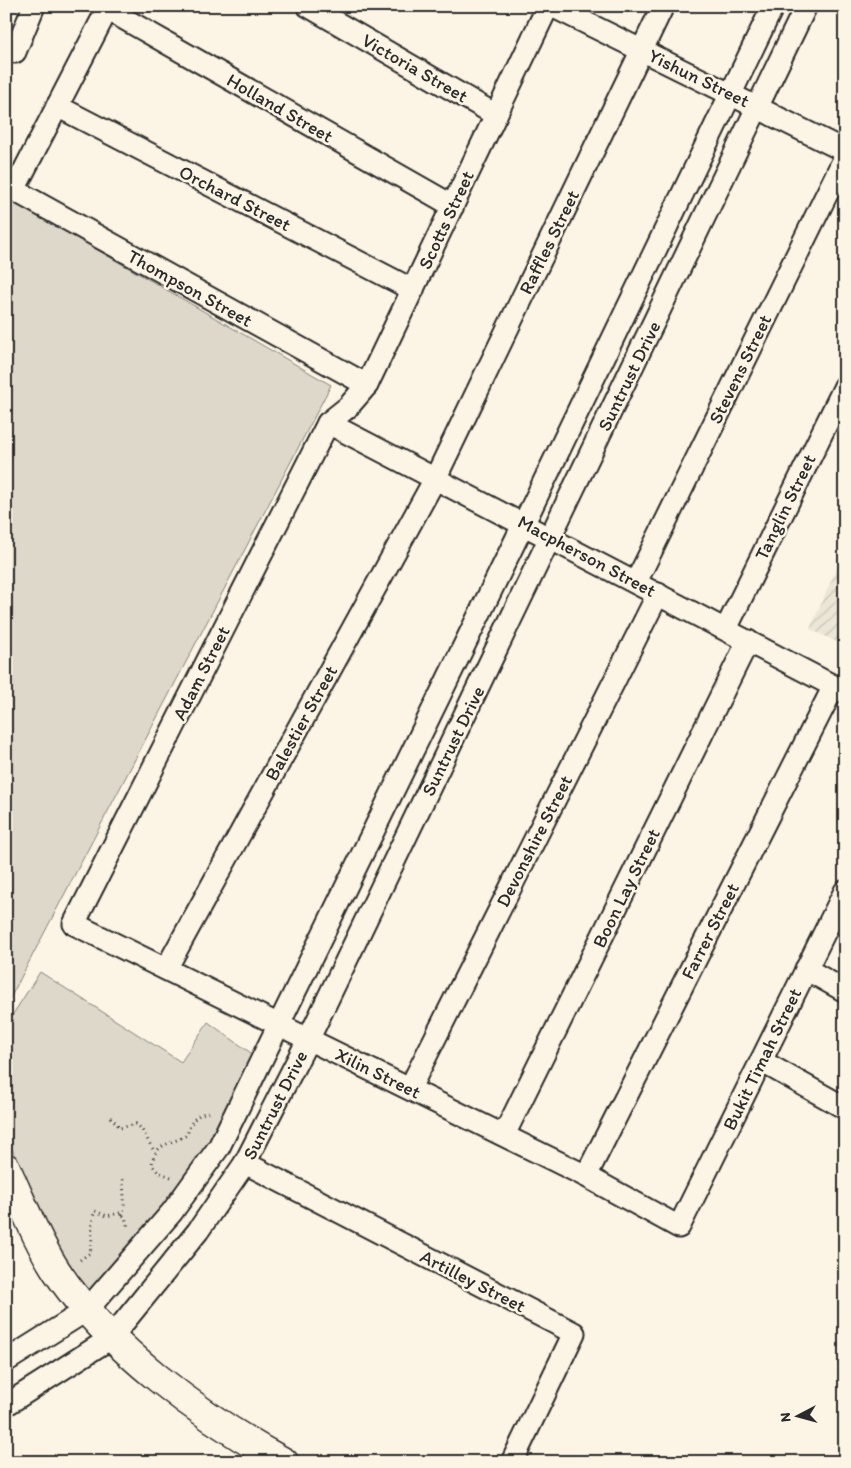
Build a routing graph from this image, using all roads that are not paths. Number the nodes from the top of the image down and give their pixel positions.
1 (34, 6) edge
2 (308, 6) edge
3 (548, 6) edge
4 (552, 6) edge
5 (663, 6) edge
6 (773, 6) edge
7 (806, 6) edge
8 (108, 8) edge
9 (6, 46) edge
10 (642, 50) junction
11 (731, 95) junction
12 (58, 106) junction
13 (758, 108) junction
14 (496, 115) junction
15 (845, 150) edge
16 (845, 157) edge
17 (453, 206) junction
18 (413, 290) junction
19 (367, 386) junction
20 (845, 386) edge
21 (328, 423) junction
22 (436, 477) junction
23 (524, 524) junction
24 (552, 538) junction
25 (636, 582) junction
26 (658, 594) junction
27 (726, 629) junction
28 (748, 641) junction
29 (839, 689) edge
30 (845, 890) edge
31 (74, 924) joint
32 (166, 969) junction
33 (806, 969) junction
34 (845, 991) edge
35 (278, 1024) junction
36 (309, 1038) junction
37 (761, 1061) junction
38 (410, 1088) junction
39 (845, 1108) edge
40 (504, 1135) junction
41 (245, 1163) junction
42 (6, 1168) edge
43 (586, 1176) junction
44 (679, 1227) joint
45 (87, 1310) junction
46 (111, 1338) junction
47 (6, 1362) edge
48 (6, 1405) edge
49 (284, 1462) edge
50 (512, 1462) edge

1 - 9 street
2 - 14 street, Victoria Street
3 - 14 street, Scotts Street
4 - 10 street, Yishun Street
5 - 10 street, Raffles Street
6 - 11 street, Suntrust Drive
7 - 13 street, Suntrust Drive
8 - 12 street
8 - 17 street, Holland Street
10 - 11 street, Yishun Street
10 - 22 street, Raffles Street
11 - 13 street, Yishun Street
11 - 23 street, Suntrust Drive
12 - 18 street, Orchard Street
12 - 19 street, Thompson Street
13 - 15 street, Yishun Street
13 - 24 street, Suntrust Drive
14 - 17 street, Scotts Street
16 - 25 street, Stevens Street
17 - 18 street, Scotts Street
18 - 19 street, Scotts Street
19 - 21 street, Scotts Street
20 - 27 street, Tanglin Street
21 - 22 street, Macpherson Street
21 - 31 street, Adam Street
22 - 23 street, Macpherson Street
22 - 32 street, Balestier Street
23 - 24 street, Macpherson Street
23 - 35 street, Suntrust Drive
24 - 25 street, Macpherson Street
24 - 36 street, Suntrust Drive
25 - 26 street, Macpherson Street
26 - 27 street, Macpherson Street
26 - 38 street, Devonshire Street
27 - 28 street, Macpherson Street
28 - 29 street, Macpherson Street
28 - 40 street, Boon Lay Street
29 - 43 street, Farrer Street
30 - 33 street, Bukit Timah Street
31 - 32 street, Xilin Street
32 - 35 street, Xilin Street
33 - 34 street
33 - 37 street, Bukit Timah Street
35 - 36 street, Xilin Street
35 - 45 street, Suntrust Drive
36 - 38 street, Xilin Street
36 - 41 street, Suntrust Drive
37 - 39 street
37 - 44 street, Bukit Timah Street
38 - 40 street, Xilin Street
40 - 43 street, Xilin Street
41 - 46 street, Suntrust Drive
41 - 50 street, Artilley Street
42 - 45 main road
43 - 44 street, Xilin Street
45 - 46 main road
45 - 47 street, Suntrust Drive
46 - 48 street, Suntrust Drive
46 - 49 main road

